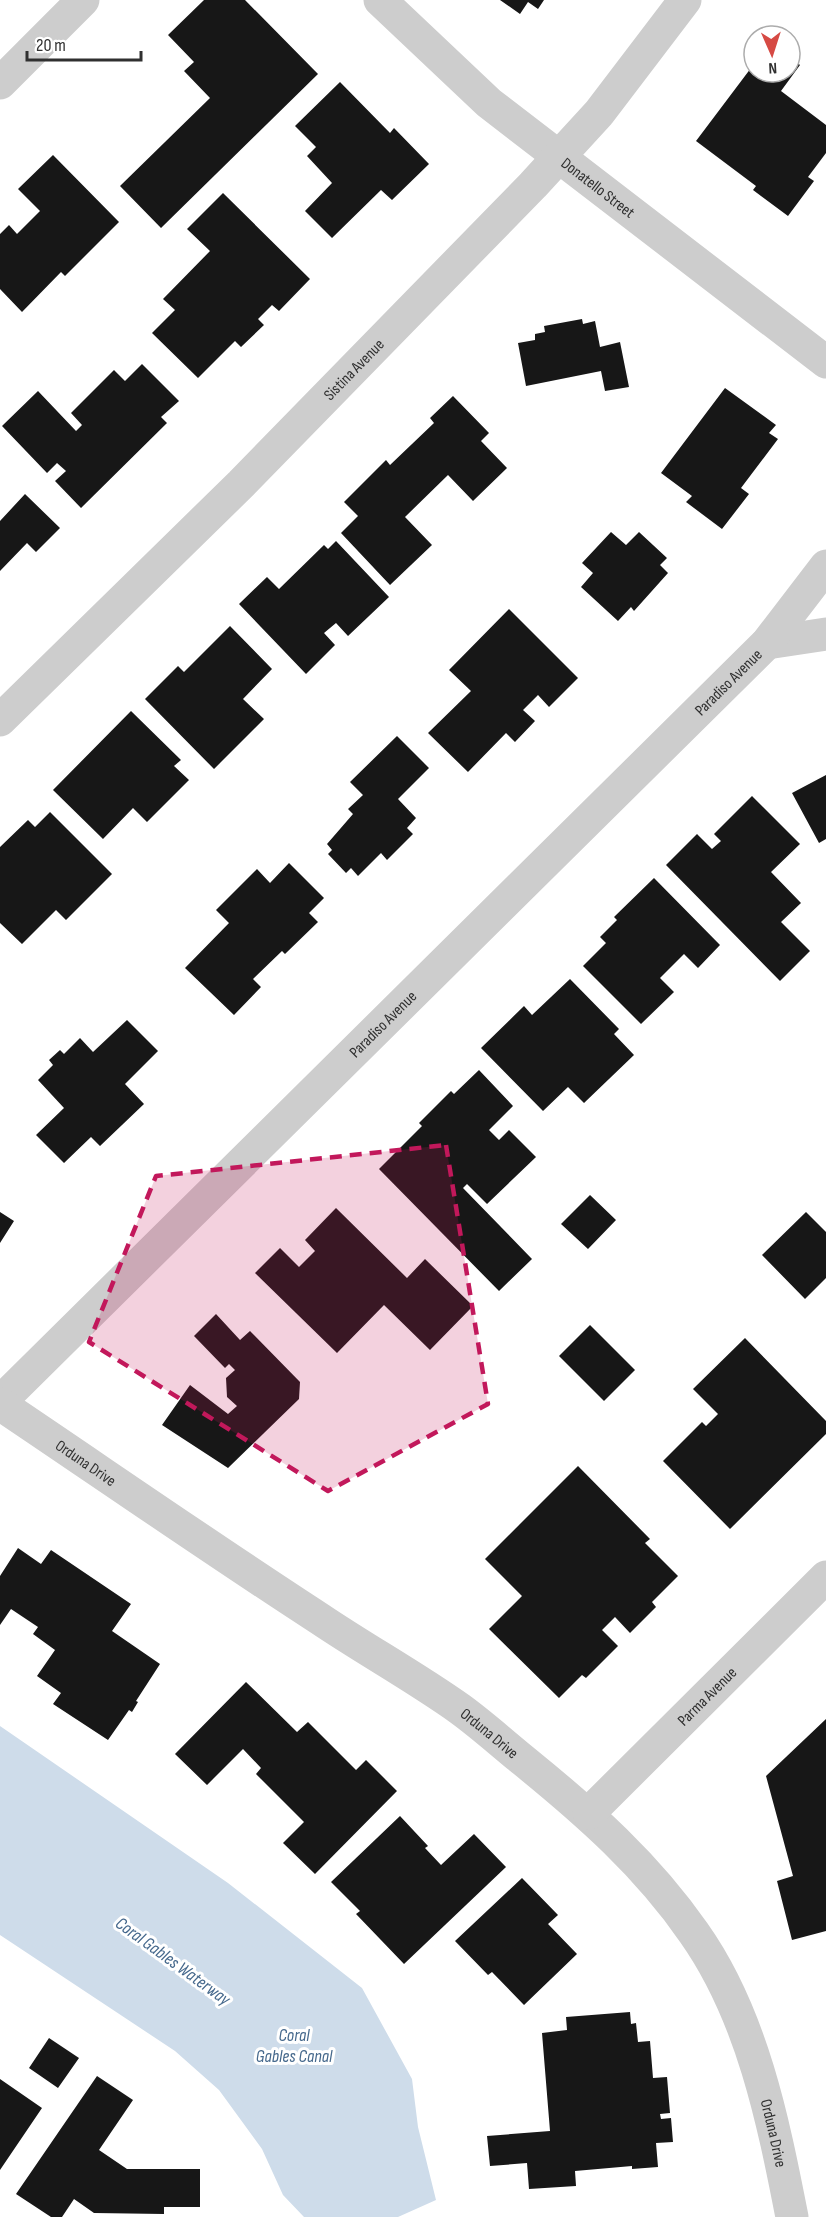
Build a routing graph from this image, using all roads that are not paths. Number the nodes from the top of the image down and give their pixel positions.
1 (83, 0) edge
2 (380, 0) edge
3 (685, 0) edge
4 (0, 83) edge
5 (558, 158) junction
6 (826, 362) edge
7 (826, 566) edge
8 (826, 634) edge
9 (767, 644) junction
10 (0, 720) edge
11 (0, 1403) edge
12 (826, 1577) edge
13 (589, 1813) junction
14 (792, 2217) edge

1 - 4 street
2 - 5 street, Donatello Street
3 - 5 street, Sistina Avenue
5 - 6 street, Donatello Street
5 - 10 street, Sistina Avenue
7 - 9 street, Paradiso Avenue
8 - 9 street, Paradiso Avenue
9 - 11 street, Paradiso Avenue
11 - 13 street, Orduna Drive
12 - 13 street, Parma Avenue
13 - 14 street, Orduna Drive

